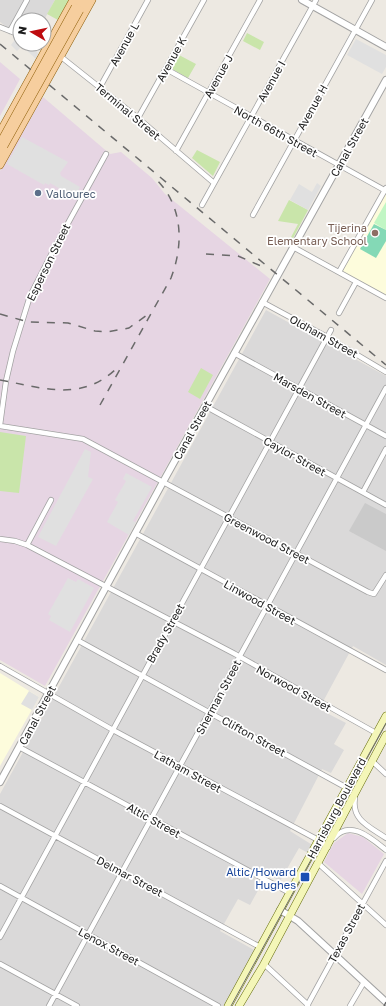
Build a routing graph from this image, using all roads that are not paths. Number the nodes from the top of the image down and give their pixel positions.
1 (27, 0) edge
2 (85, 0) edge
3 (92, 0) edge
4 (148, 0) edge
5 (204, 0) edge
6 (260, 0) edge
7 (302, 0) edge
8 (316, 0) edge
9 (372, 0) edge
10 (77, 4) edge
11 (313, 6) junction
12 (0, 27) edge
13 (355, 30) junction
14 (10, 31) joint
15 (52, 39) edge
16 (386, 47) edge
17 (52, 51) edge
18 (44, 52) edge
19 (60, 56) junction
20 (166, 69) junction
21 (386, 80) edge
22 (100, 87) junction
23 (208, 94) junction
24 (251, 116) junction
25 (138, 118) junction
26 (0, 132) edge
27 (294, 140) junction
28 (2, 144) edge
29 (176, 151) junction
30 (0, 154) edge
31 (106, 154) dead end
32 (0, 165) edge
33 (339, 165) junction
34 (214, 183) junction
35 (386, 190) edge
36 (202, 205) dead end
37 (253, 215) dead end
38 (293, 247) junction
39 (339, 272) junction
40 (356, 282) junction
41 (386, 298) edge
42 (262, 302) junction
43 (339, 314) dead end
44 (331, 330) dead end
45 (327, 337) junction
46 (234, 353) junction
47 (386, 372) edge
48 (386, 388) edge
49 (298, 389) junction
50 (205, 406) junction
51 (366, 425) junction
52 (0, 426) edge
53 (386, 436) edge
54 (269, 442) junction
55 (386, 449) edge
56 (337, 479) junction
57 (163, 482) junction
58 (363, 492) junction
59 (51, 500) dead end
60 (386, 505) edge
61 (228, 517) junction
62 (135, 534) junction
63 (0, 539) edge
64 (27, 545) junction
65 (296, 553) junction
66 (200, 569) junction
67 (386, 574) edge
68 (106, 587) junction
69 (268, 606) junction
70 (172, 621) junction
71 (77, 640) junction
72 (240, 657) junction
73 (0, 666) edge
74 (386, 670) edge
75 (142, 675) junction
76 (48, 693) junction
77 (210, 712) junction
78 (386, 716) edge
79 (113, 730) junction
80 (376, 733) junction
81 (386, 735) edge
82 (20, 747) junction
83 (372, 761) junction
84 (181, 766) junction
85 (386, 774) edge
86 (0, 782) edge
87 (84, 782) junction
88 (347, 788) junction
89 (355, 795) junction
90 (0, 806) edge
91 (152, 818) junction
92 (55, 836) junction
93 (386, 838) edge
94 (318, 841) junction
95 (329, 844) junction
96 (386, 850) edge
97 (386, 861) edge
98 (319, 864) junction
99 (123, 872) junction
100 (0, 886) edge
101 (290, 893) junction
102 (22, 898) junction
103 (362, 903) junction
104 (280, 910) junction
105 (290, 915) junction
106 (386, 925) edge
107 (88, 935) junction
108 (0, 936) edge
109 (260, 948) junction
110 (335, 954) junction
111 (0, 964) edge
112 (264, 964) junction
113 (364, 982) junction
114 (56, 994) junction
115 (386, 1002) edge
116 (49, 1006) edge
117 (77, 1006) edge
118 (218, 1006) edge
119 (228, 1006) edge
120 (238, 1006) edge
121 (308, 1006) edge
122 (350, 1006) edge

1 - 14 street
2 - 10 main road
3 - 19 main road
4 - 22 street, Avenue L
5 - 20 street, Avenue K
6 - 23 street, Avenue J
7 - 11 street
8 - 11 street, Avenue I
9 - 13 street, Avenue H
10 - 15 main road
10 - 28 main road, bridge
11 - 13 street
11 - 24 street, Avenue I
12 - 14 street
13 - 16 street
13 - 27 street, Avenue H
17 - 19 street, Terminal Street
18 - 26 main road
19 - 22 street, Terminal Street
19 - 32 main road
20 - 23 street, North 66th Street
20 - 25 street, Avenue K
21 - 33 street, Canal Street
22 - 25 street, Terminal Street
23 - 24 street, North 66th Street
23 - 29 street, Avenue J
24 - 27 street, North 66th Street
24 - 34 street, Avenue I
25 - 29 street, Terminal Street
27 - 33 street, North 66th Street
27 - 37 street, Avenue H
28 - 30 main road
29 - 34 street, Terminal Street
31 - 52 street, Esperson Street
33 - 35 street, North 66th Street
33 - 38 street, Canal Street
34 - 36 street, Avenue I
35 - 39 street
38 - 39 street
38 - 42 street, Canal Street
39 - 40 street
40 - 41 street
40 - 43 street
42 - 45 street, Oldham Street
42 - 46 street, Canal Street
44 - 45 street, Brady Street
45 - 47 street, Oldham Street
45 - 49 street, Brady Street
46 - 49 street, Marsden Street
46 - 50 street, Canal Street
48 - 51 street, Sherman Street
49 - 51 street, Marsden Street
49 - 54 street, Brady Street
50 - 54 street, Caylor Street
50 - 57 street, Canal Street
51 - 53 street, Marsden Street
51 - 56 street, Sherman Street
52 - 57 street, Greenwood Street
54 - 56 street, Caylor Street
54 - 61 street, Brady Street
55 - 58 street
56 - 58 street, Caylor Street
56 - 65 street, Sherman Street
57 - 61 street, Greenwood Street
57 - 62 street, Canal Street
58 - 60 street, Caylor Street
59 - 64 street
61 - 65 street, Greenwood Street
61 - 66 street, Brady Street
62 - 66 street, Linwood Street
62 - 68 street, Canal Street
63 - 64 street, Norwood Street
64 - 68 street, Norwood Street
65 - 67 street, Greenwood Street
65 - 69 street, Sherman Street
66 - 69 street, Linwood Street
66 - 70 street, Brady Street
68 - 70 street, Norwood Street
68 - 71 street, Canal Street
69 - 72 street, Sherman Street
69 - 74 street, Linwood Street
70 - 72 street, Norwood Street
70 - 75 street, Brady Street
71 - 75 street, Clifton Street
71 - 76 street, Canal Street
72 - 77 street, Sherman Street
72 - 80 street, Norwood Street
73 - 76 street, Latham Street
75 - 77 street, Clifton Street
75 - 79 street, Brady Street
76 - 79 street, Latham Street
76 - 82 street, Canal Street
77 - 84 street, Sherman Street
77 - 88 street, Clifton Street
78 - 80 main road, Harrisburg Boulevard
79 - 84 street, Latham Street
79 - 87 street, Brady Street
80 - 88 main road, Harrisburg Boulevard
81 - 83 main road, Harrisburg Boulevard
82 - 86 street, Canal Street
82 - 87 street, Altic Street
83 - 85 street
83 - 89 main road, Harrisburg Boulevard
84 - 91 street, Sherman Street
84 - 94 street, Latham Street
87 - 91 street, Altic Street
87 - 92 street, Brady Street
88 - 94 main road, Harrisburg Boulevard
89 - 93 street
89 - 95 main road, Harrisburg Boulevard
90 - 92 street, Delmar Street
91 - 99 street, Sherman Street
91 - 101 street, Altic Street
92 - 99 street, Delmar Street
92 - 102 street, Brady Street
94 - 95 street, Latham Street
94 - 101 main road, Harrisburg Boulevard
95 - 96 street
95 - 98 main road, Harrisburg Boulevard
97 - 103 street, Texas Street
98 - 103 street
98 - 105 main road, Harrisburg Boulevard
99 - 107 street, Sherman Street
99 - 109 street, Delmar Street
100 - 102 street, Lenox Street
101 - 104 main road, Harrisburg Boulevard
102 - 107 street, Lenox Street
102 - 108 street, Brady Street
103 - 106 street
103 - 110 street, Texas Street
104 - 105 street
104 - 109 main road, Harrisburg Boulevard
105 - 110 street
105 - 112 main road, Harrisburg Boulevard
107 - 114 street, Sherman Street
107 - 118 street, Lenox Street
109 - 119 main road, Harrisburg Boulevard
110 - 113 street
110 - 121 street, Texas Street
111 - 114 street
112 - 120 main road, Harrisburg Boulevard
112 - 121 street
113 - 115 street
113 - 122 street
114 - 116 street, Sherman Street
114 - 117 street

